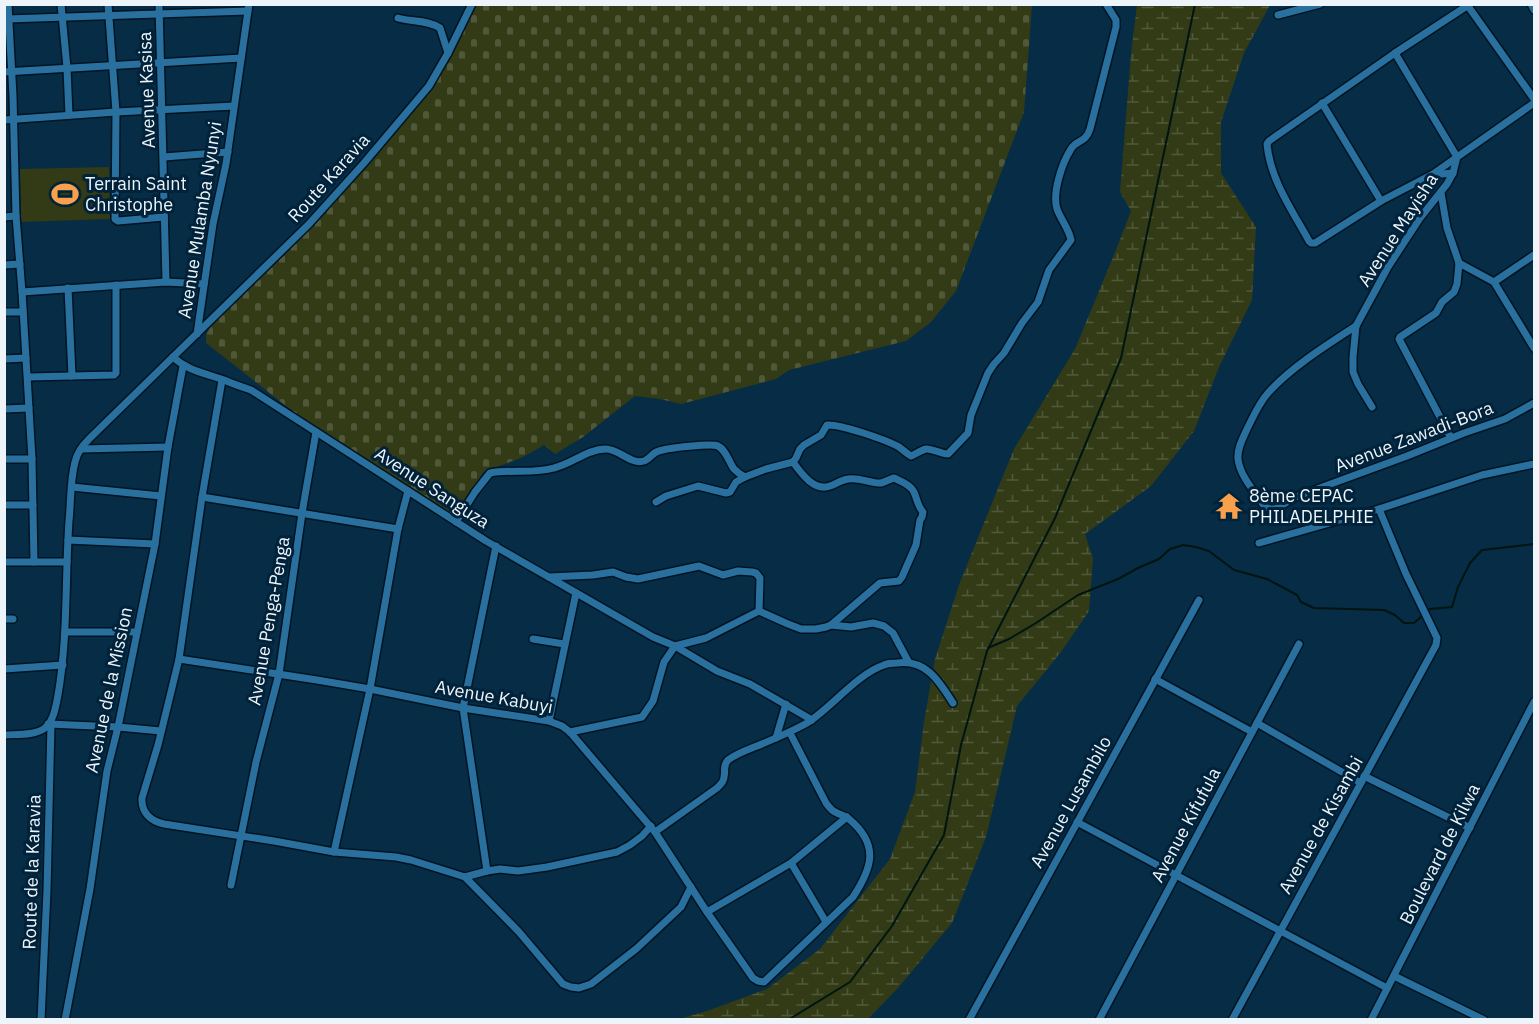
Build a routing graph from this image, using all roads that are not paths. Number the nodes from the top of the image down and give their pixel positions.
1 (8, 4) edge
2 (61, 4) edge
3 (108, 4) edge
4 (159, 4) edge
5 (472, 4) edge
6 (1106, 4) edge
7 (1320, 4) edge
8 (1531, 4) edge
9 (1469, 5) edge
10 (248, 8) edge
11 (1534, 10) edge
12 (108, 15) junction
13 (160, 15) junction
14 (1278, 15) dead end
15 (62, 16) junction
16 (398, 18) dead end
17 (7, 19) edge
18 (448, 53) junction
19 (1395, 53) junction
20 (241, 58) junction
21 (161, 63) junction
22 (112, 65) junction
23 (67, 68) junction
24 (8, 71) edge
25 (1534, 101) edge
26 (1322, 103) junction
27 (234, 106) junction
28 (162, 109) junction
29 (116, 112) junction
30 (69, 115) junction
31 (4, 120) edge
32 (14, 120) junction
33 (228, 152) junction
34 (164, 157) junction
35 (1457, 157) junction
36 (4, 171) edge
37 (15, 171) junction
38 (1453, 173) junction
39 (1431, 175) junction
40 (1441, 193) junction
41 (1381, 201) junction
42 (16, 216) junction
43 (4, 217) edge
44 (164, 217) junction
45 (1534, 255) edge
46 (1459, 263) junction
47 (20, 264) junction
48 (4, 265) edge
49 (166, 282) junction
50 (1494, 282) junction
51 (204, 284) junction
52 (117, 285) junction
53 (68, 288) junction
54 (22, 292) junction
55 (4, 312) edge
56 (23, 312) junction
57 (1356, 326) junction
58 (197, 334) junction
59 (1534, 348) edge
60 (172, 357) junction
61 (26, 358) junction
62 (4, 359) edge
63 (183, 366) junction
64 (28, 376) junction
65 (72, 376) junction
66 (222, 380) junction
67 (1534, 403) edge
68 (1372, 406) dead end
69 (29, 408) junction
70 (4, 409) edge
71 (316, 432) junction
72 (1451, 438) junction
73 (168, 447) junction
74 (81, 449) junction
75 (4, 459) edge
76 (32, 459) junction
77 (793, 462) junction
78 (1534, 464) edge
79 (745, 477) junction
80 (72, 487) junction
81 (408, 491) junction
82 (160, 496) junction
83 (202, 497) junction
84 (656, 502) dead end
85 (4, 505) edge
86 (33, 505) junction
87 (1379, 509) junction
88 (302, 513) junction
89 (456, 522) junction
90 (398, 529) junction
91 (68, 540) junction
92 (1259, 543) dead end
93 (155, 544) junction
94 (496, 546) junction
95 (34, 561) junction
96 (4, 562) edge
97 (67, 562) junction
98 (549, 577) junction
99 (576, 593) junction
100 (1199, 600) dead end
101 (759, 611) junction
102 (831, 625) junction
103 (65, 632) junction
104 (137, 632) junction
105 (533, 639) dead end
106 (564, 644) junction
107 (1299, 644) dead end
108 (675, 646) junction
109 (179, 659) junction
110 (908, 661) junction
111 (63, 665) junction
112 (4, 669) edge
113 (279, 674) junction
114 (1155, 678) junction
115 (370, 689) junction
116 (1534, 702) edge
117 (953, 703) dead end
118 (786, 704) junction
119 (463, 708) junction
120 (812, 720) junction
121 (549, 721) junction
122 (1257, 723) junction
123 (50, 724) junction
124 (118, 727) junction
125 (161, 731) junction
126 (570, 732) junction
127 (1252, 732) junction
128 (790, 733) junction
129 (4, 735) edge
130 (776, 738) junction
131 (1363, 779) junction
132 (847, 817) junction
133 (1077, 822) junction
134 (1470, 828) junction
135 (653, 829) junction
136 (240, 836) junction
137 (334, 852) junction
138 (791, 863) junction
139 (487, 871) junction
140 (1176, 875) junction
141 (465, 877) junction
142 (231, 885) dead end
143 (691, 888) junction
144 (707, 912) junction
145 (826, 922) junction
146 (1280, 931) junction
147 (1394, 976) junction
148 (1387, 988) junction
149 (41, 1020) edge
150 (65, 1020) edge
151 (969, 1020) edge
152 (1099, 1020) edge
153 (1232, 1020) edge
154 (1371, 1020) edge
155 (1484, 1020) edge

1 - 17 street
2 - 15 street
3 - 12 street
4 - 13 street, Avenue Kasisa
5 - 18 street, Route Karavia
6 - 77 street
7 - 14 street
8 - 11 street
9 - 19 street
9 - 25 street
10 - 13 street
10 - 20 street, Avenue Mulamba Nyunyi
12 - 13 street
12 - 15 street
12 - 22 street
13 - 21 street, Avenue Kasisa
15 - 17 street
15 - 23 street
16 - 18 street
17 - 24 street
18 - 58 street, Route Karavia
19 - 26 street
19 - 35 street
20 - 21 street
20 - 27 street, Avenue Mulamba Nyunyi
21 - 22 street
21 - 28 street, Avenue Kasisa
22 - 23 street
22 - 29 street
23 - 24 street
23 - 30 street
24 - 32 street
25 - 35 street
26 - 41 street
26 - 41 street
27 - 28 street
27 - 33 street, Avenue Mulamba Nyunyi
28 - 29 street
28 - 34 street, Avenue Kasisa
29 - 30 street
29 - 44 street
30 - 32 street
31 - 32 street
32 - 37 street
33 - 34 street
33 - 51 street, Avenue Mulamba Nyunyi
34 - 44 street, Avenue Kasisa
35 - 38 street, Avenue Mayisha
35 - 39 street
36 - 37 street
37 - 42 street
38 - 39 street
38 - 40 street, Avenue Mayisha
39 - 41 street
40 - 46 street
40 - 57 street, Avenue Mayisha
42 - 43 street
42 - 47 street
44 - 49 street, Avenue Kasisa
45 - 50 street
46 - 50 street
46 - 72 street
47 - 48 street
47 - 54 street
49 - 51 street
49 - 52 street
50 - 59 street
51 - 58 street, Avenue Mulamba Nyunyi
52 - 53 street
52 - 65 street
53 - 54 street
53 - 65 street
54 - 56 street
55 - 56 street
56 - 61 street
57 - 68 street, Avenue Mayisha
57 - 72 street, Avenue Zawadi-Bora
58 - 60 street, Route Karavia
60 - 63 street, Avenue Sanguza
60 - 74 street
61 - 62 street
61 - 64 street
63 - 66 street, Avenue Sanguza
63 - 73 street, Avenue de la Mission
64 - 65 street
64 - 69 street
66 - 71 street, Avenue Sanguza
66 - 83 street
67 - 72 street, Avenue Zawadi-Bora
69 - 70 street
69 - 76 street
71 - 81 street, Avenue Sanguza
71 - 88 street, Avenue Penga-Penga
73 - 74 street
73 - 82 street, Avenue de la Mission
74 - 80 street
75 - 76 street
76 - 86 street
77 - 79 street
77 - 102 street
78 - 87 street
79 - 84 street
79 - 89 street
80 - 82 street
80 - 91 street
81 - 89 street, Avenue Sanguza
81 - 90 street
82 - 93 street, Avenue de la Mission
83 - 88 street
83 - 109 street
85 - 86 street
86 - 95 street
87 - 92 street
87 - 131 street, Avenue de Kisambi
88 - 90 street
88 - 113 street, Avenue Penga-Penga
89 - 94 street, Avenue Sanguza
90 - 115 street
91 - 93 street
91 - 97 street
93 - 104 street, Avenue de la Mission
94 - 98 street, Avenue Sanguza
94 - 119 street
95 - 96 street
95 - 97 street
97 - 103 street
98 - 99 street, Avenue Sanguza
98 - 101 street
99 - 106 street
99 - 108 street, Avenue Sanguza
100 - 114 street, Avenue Lusambilo
101 - 102 street
101 - 108 street
102 - 110 street
103 - 104 street
103 - 111 street
104 - 124 street, Avenue de la Mission
105 - 106 street
106 - 121 street
107 - 122 street, Avenue Kifufula
108 - 118 street, Avenue Sanguza
108 - 126 street
109 - 113 street, Avenue Kabuyi
109 - 125 street
110 - 117 street
110 - 120 street
111 - 112 street
111 - 123 street
113 - 115 street, Avenue Kabuyi
113 - 136 street, Avenue Penga-Penga
114 - 127 street
114 - 133 street, Avenue Lusambilo
115 - 119 street, Avenue Kabuyi
115 - 137 street
116 - 134 street, Boulevard de Kilwa
118 - 120 street, Avenue Sanguza
118 - 130 street
119 - 121 street, Avenue Kabuyi
119 - 139 street
120 - 128 street
121 - 126 street, Avenue Kabuyi
122 - 127 street, Avenue Kifufula
122 - 131 street
123 - 124 street
123 - 129 street
123 - 149 street, Route de la Karavia
124 - 125 street
124 - 150 street, Avenue de la Mission
125 - 136 street
126 - 135 street, Avenue Kabuyi
127 - 140 street, Avenue Kifufula
128 - 130 street
128 - 132 street
130 - 135 street
131 - 134 street
131 - 146 street, Avenue de Kisambi
132 - 138 street
132 - 145 street
133 - 140 street
133 - 151 street, Avenue Lusambilo
134 - 147 street, Boulevard de Kilwa
135 - 139 street
135 - 143 street, Avenue Kabuyi
136 - 137 street
136 - 142 street, Avenue Penga-Penga
137 - 141 street
138 - 144 street
138 - 145 street
139 - 141 street
140 - 146 street
140 - 152 street, Avenue Kifufula
141 - 143 street
143 - 144 street, Avenue Kabuyi
144 - 145 street, Avenue Kabuyi
146 - 148 street
146 - 153 street, Avenue de Kisambi
147 - 148 street, Boulevard de Kilwa
147 - 155 street
148 - 154 street, Boulevard de Kilwa

